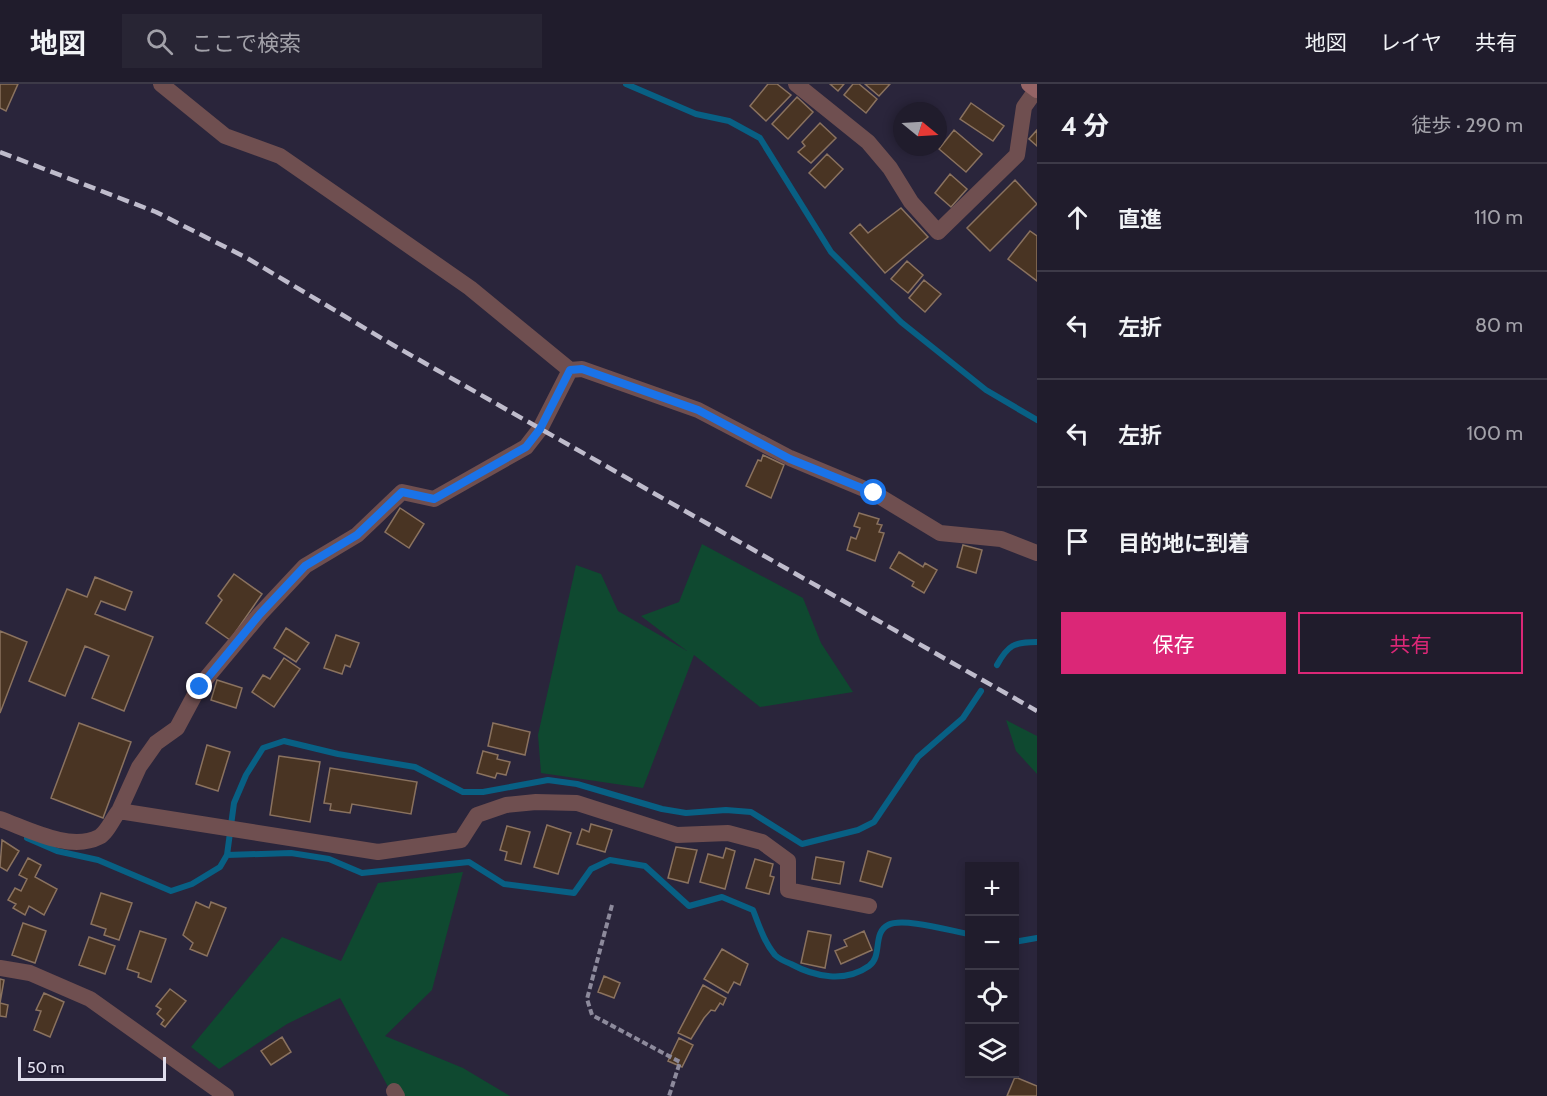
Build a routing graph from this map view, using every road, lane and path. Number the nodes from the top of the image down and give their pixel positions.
1 (161, 84) edge
2 (796, 84) edge
3 (1034, 88) edge
4 (570, 370) junction
5 (1037, 553) edge
6 (118, 811) junction
7 (0, 819) edge
8 (612, 905) dead end
9 (869, 906) dead end
10 (0, 968) edge
11 (226, 1096) edge
12 (669, 1096) edge

1 - 4 street
2 - 3 street
4 - 5 street
4 - 6 street
6 - 7 street
6 - 9 street
8 - 12 path
10 - 11 street

